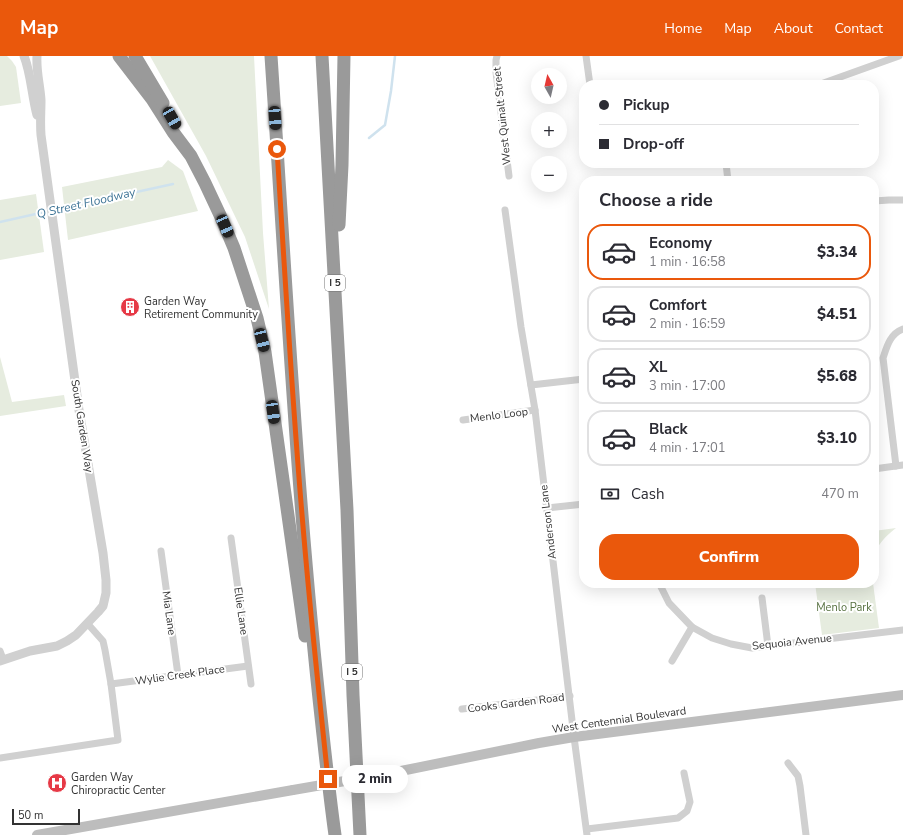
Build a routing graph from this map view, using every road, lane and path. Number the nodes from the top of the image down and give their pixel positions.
1 (24, 56) edge
2 (37, 56) edge
3 (118, 56) edge
4 (135, 56) edge
5 (271, 56) edge
6 (322, 56) edge
7 (344, 56) edge
8 (497, 56) edge
9 (586, 56) edge
10 (899, 56) edge
11 (589, 80) edge
12 (832, 80) edge
13 (40, 126) junction
14 (191, 156) junction
15 (509, 176) dead end
16 (903, 200) edge
17 (879, 201) edge
18 (505, 210) dead end
19 (335, 290) junction
20 (903, 329) edge
21 (579, 380) edge
22 (531, 385) junction
23 (535, 410) junction
24 (463, 420) dead end
25 (899, 466) edge
26 (879, 468) edge
27 (579, 505) edge
28 (547, 508) junction
29 (231, 538) dead end
30 (161, 551) dead end
31 (662, 588) edge
32 (762, 598) dead end
33 (87, 623) junction
34 (692, 627) junction
35 (903, 630) edge
36 (768, 646) junction
37 (1, 657) edge
38 (672, 661) dead end
39 (248, 666) junction
40 (316, 669) junction
41 (178, 675) junction
42 (111, 684) junction
43 (251, 684) dead end
44 (903, 695) edge
45 (570, 696) junction
46 (462, 709) dead end
47 (574, 737) junction
48 (0, 758) edge
49 (788, 763) dead end
50 (684, 773) dead end
51 (587, 832) edge
52 (37, 835) edge
53 (335, 835) edge
54 (360, 835) edge
55 (806, 835) edge

1 - 13 street, South Garden Way
2 - 13 street, South Garden Way
3 - 14 highway
4 - 14 highway
5 - 40 highway
6 - 19 highway, I 5
7 - 19 highway
8 - 15 street, West Quinalt Street
9 - 11 street
10 - 12 street
13 - 33 street, South Garden Way
14 - 40 highway
16 - 17 street
18 - 22 street, Anderson Lane
19 - 54 highway, I 5
20 - 25 street
21 - 22 street
22 - 23 street, Anderson Lane
23 - 24 street, Menlo Loop
23 - 28 street, Anderson Lane
25 - 26 street
27 - 28 street
28 - 45 street, Anderson Lane
29 - 39 street, Ellie Lane
30 - 41 street, Mia Lane
31 - 34 street, Sequoia Avenue
32 - 36 street
33 - 37 street, South Garden Way
33 - 42 street
34 - 36 street, Sequoia Avenue
34 - 38 street
35 - 36 street, Sequoia Avenue
39 - 41 street, Wylie Creek Place
39 - 43 street, Ellie Lane
40 - 53 highway
41 - 42 street, Wylie Creek Place
42 - 48 street
44 - 47 main road, West Centennial Boulevard
45 - 46 street, Cooks Garden Road
45 - 47 street, Anderson Lane
47 - 51 street, Anderson Lane
47 - 52 main road, West Centennial Boulevard, bridge
49 - 55 street
50 - 51 street

